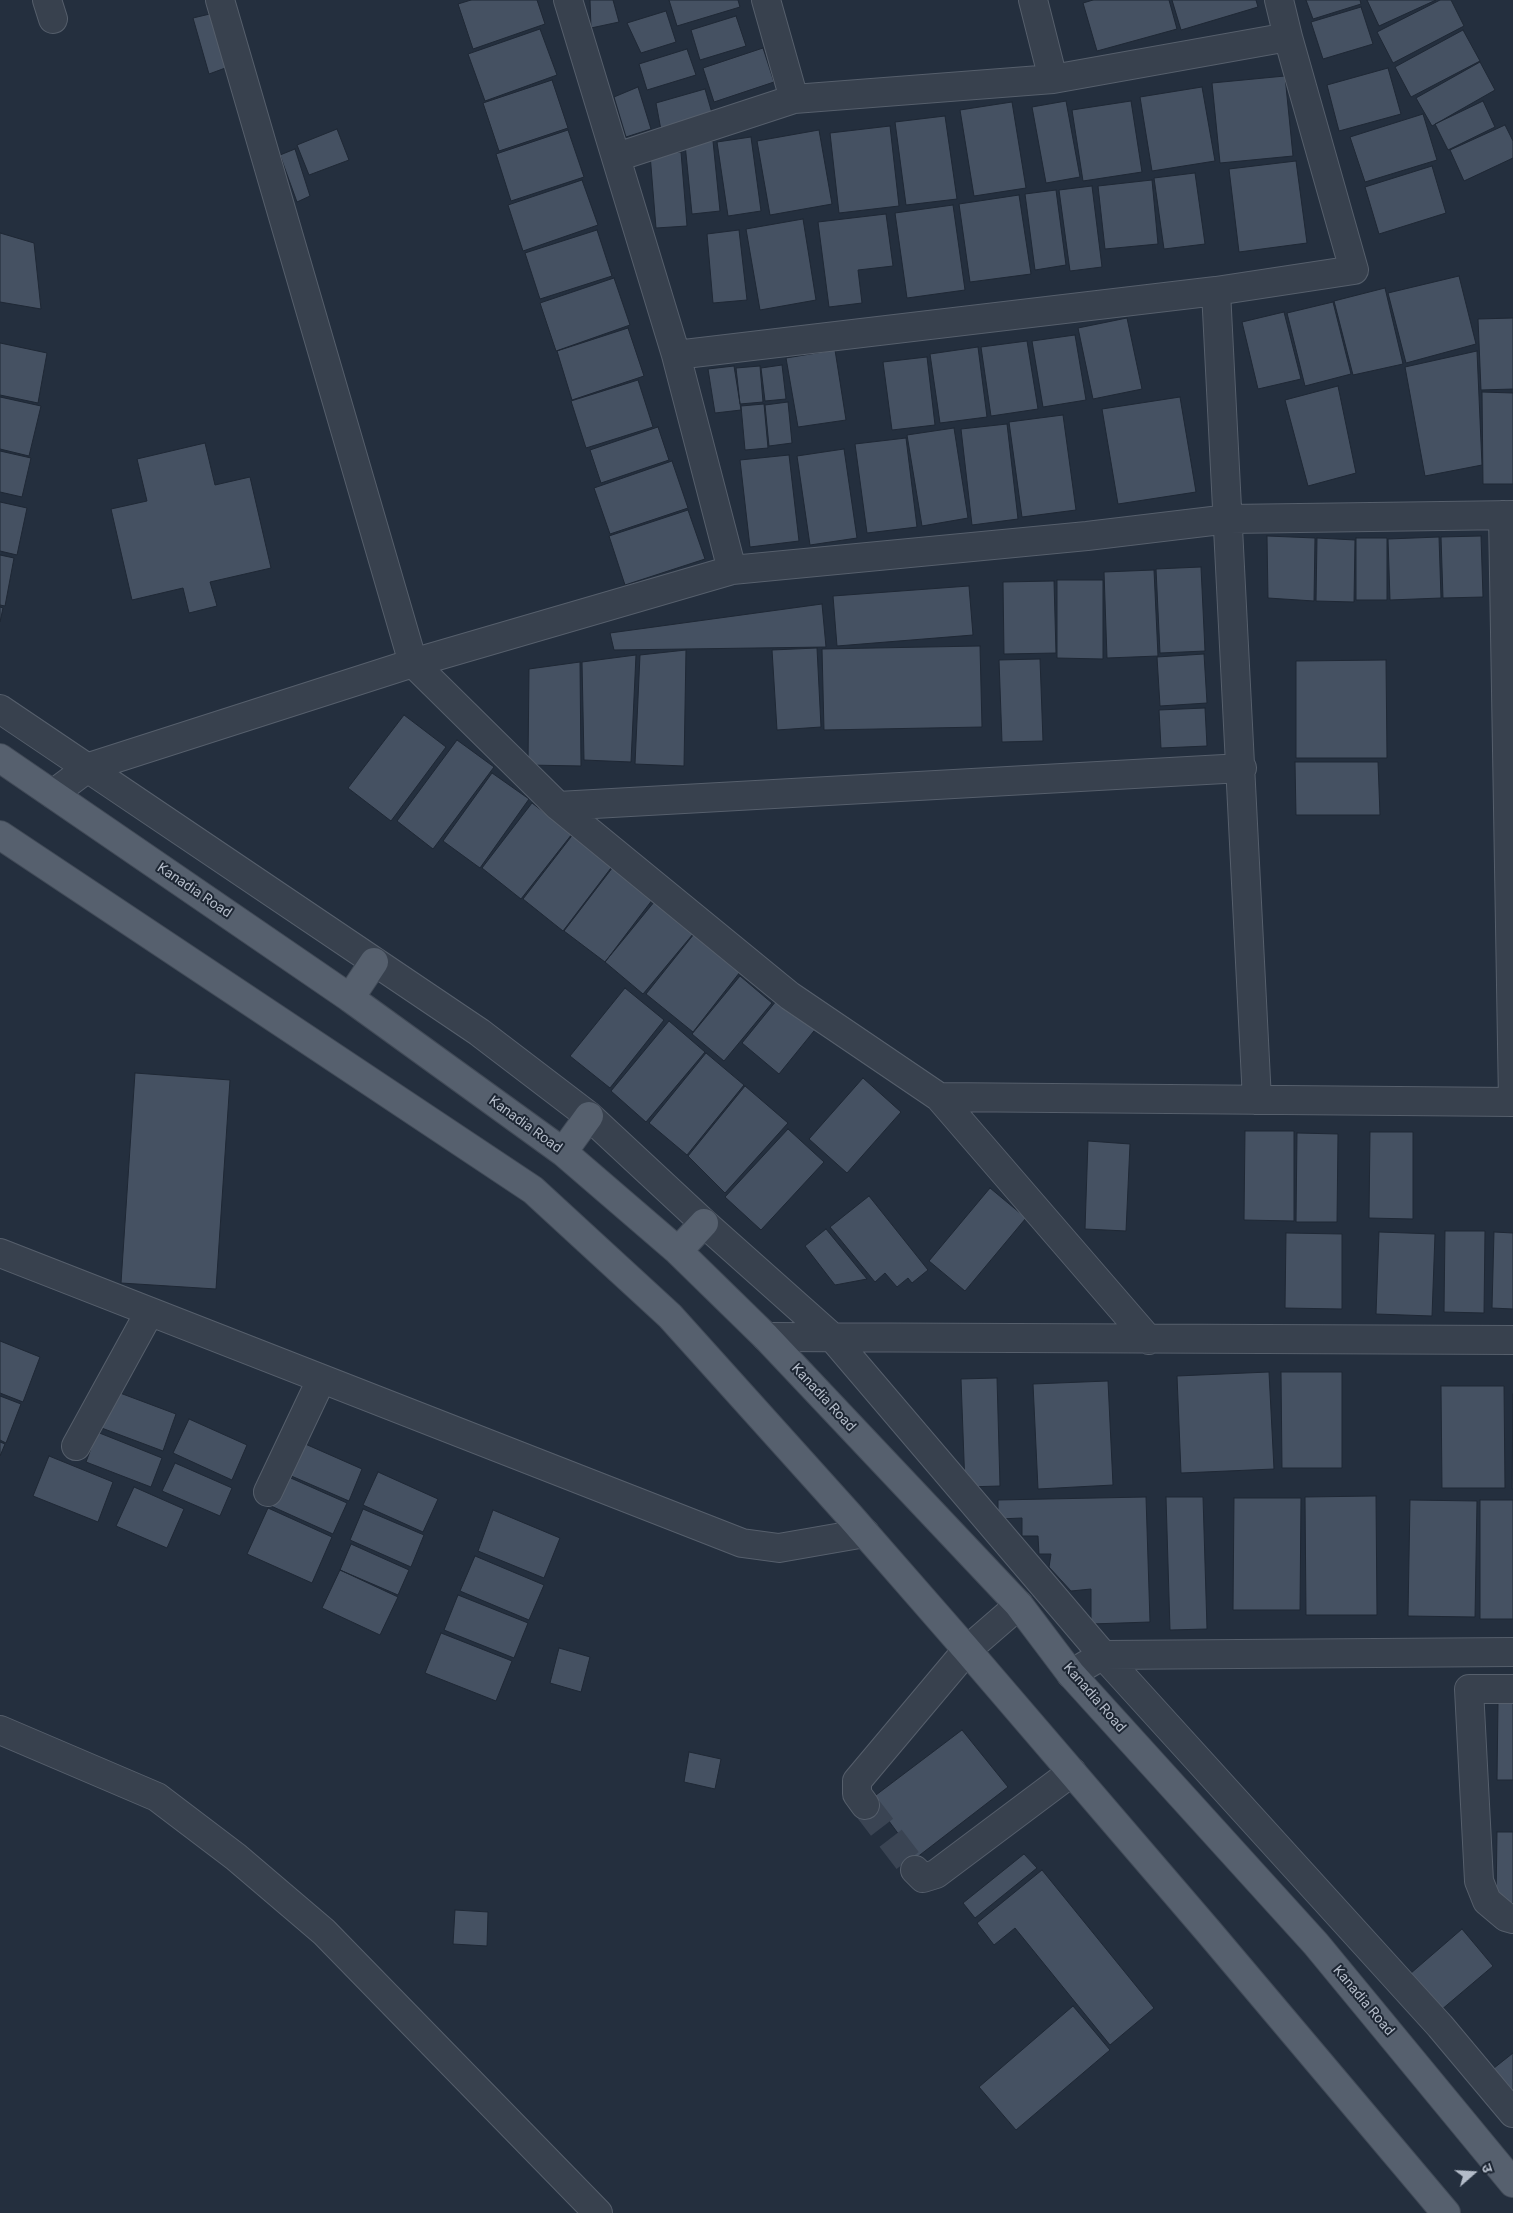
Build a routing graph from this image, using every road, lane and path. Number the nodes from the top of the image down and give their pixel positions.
1 (220, 0) edge
2 (568, 0) edge
3 (766, 0) edge
4 (1033, 0) edge
5 (1279, 0) edge
6 (1288, 37) junction
7 (1053, 79) junction
8 (794, 99) junction
9 (617, 157) junction
10 (1216, 291) junction
11 (676, 355) junction
12 (1508, 515) edge
13 (1229, 519) junction
14 (732, 570) junction
15 (413, 663) junction
16 (0, 709) edge
17 (1510, 749) edge
18 (0, 758) edge
19 (89, 767) junction
20 (1242, 768) junction
21 (53, 794) junction
22 (558, 806) junction
23 (0, 835) edge
24 (374, 962) junction
25 (350, 998) junction
26 (939, 1097) junction
27 (1257, 1100) junction
28 (1513, 1102) edge
29 (589, 1116) junction
30 (563, 1152) junction
31 (704, 1223) junction
32 (678, 1251) junction
33 (0, 1253) edge
34 (150, 1313) junction
35 (766, 1337) junction
36 (832, 1337) junction
37 (1149, 1340) junction
38 (1513, 1340) edge
39 (321, 1380) junction
40 (76, 1446) dead end
41 (268, 1492) dead end
42 (865, 1533) junction
43 (1019, 1605) junction
44 (967, 1650) junction
45 (1513, 1652) edge
46 (1103, 1655) junction
47 (1071, 1674) junction
48 (1513, 1689) edge
49 (0, 1730) edge
50 (1072, 1772) junction
51 (865, 1805) tunnel mouth
52 (915, 1870) tunnel mouth
53 (1513, 1919) edge
54 (1513, 2113) edge
55 (1513, 2183) edge
56 (598, 2213) edge
57 (1446, 2213) edge

1 - 15 street
2 - 9 street
3 - 8 street
4 - 7 street
5 - 6 street
6 - 7 street
6 - 10 street
7 - 8 street
8 - 9 street
9 - 11 street
10 - 11 street
10 - 13 street
11 - 14 street
12 - 13 street
12 - 17 street
13 - 14 street
13 - 20 street
14 - 15 street
15 - 19 street
15 - 22 street
16 - 19 street
17 - 28 street
18 - 21 main road, Kanadia Road
19 - 21 street
19 - 24 street
20 - 22 street
20 - 27 street
21 - 25 main road, Kanadia Road
22 - 26 street
23 - 42 main road
24 - 25 main road
24 - 29 street
25 - 30 main road, Kanadia Road
26 - 27 street
26 - 37 street
27 - 28 street
29 - 30 main road
29 - 31 street
30 - 32 main road, Kanadia Road
31 - 32 main road
31 - 36 street
32 - 35 main road, Kanadia Road
33 - 34 street
34 - 39 street
34 - 40 street
35 - 36 street
35 - 43 main road, Kanadia Road
36 - 37 street
36 - 46 street
37 - 38 street
39 - 41 street
39 - 42 street
42 - 44 main road
43 - 44 street
43 - 47 main road, Kanadia Road
44 - 50 main road
44 - 51 street
45 - 46 street
46 - 47 street
46 - 54 street
47 - 55 main road, Kanadia Road
48 - 53 street
49 - 56 street
50 - 52 street
50 - 57 main road

